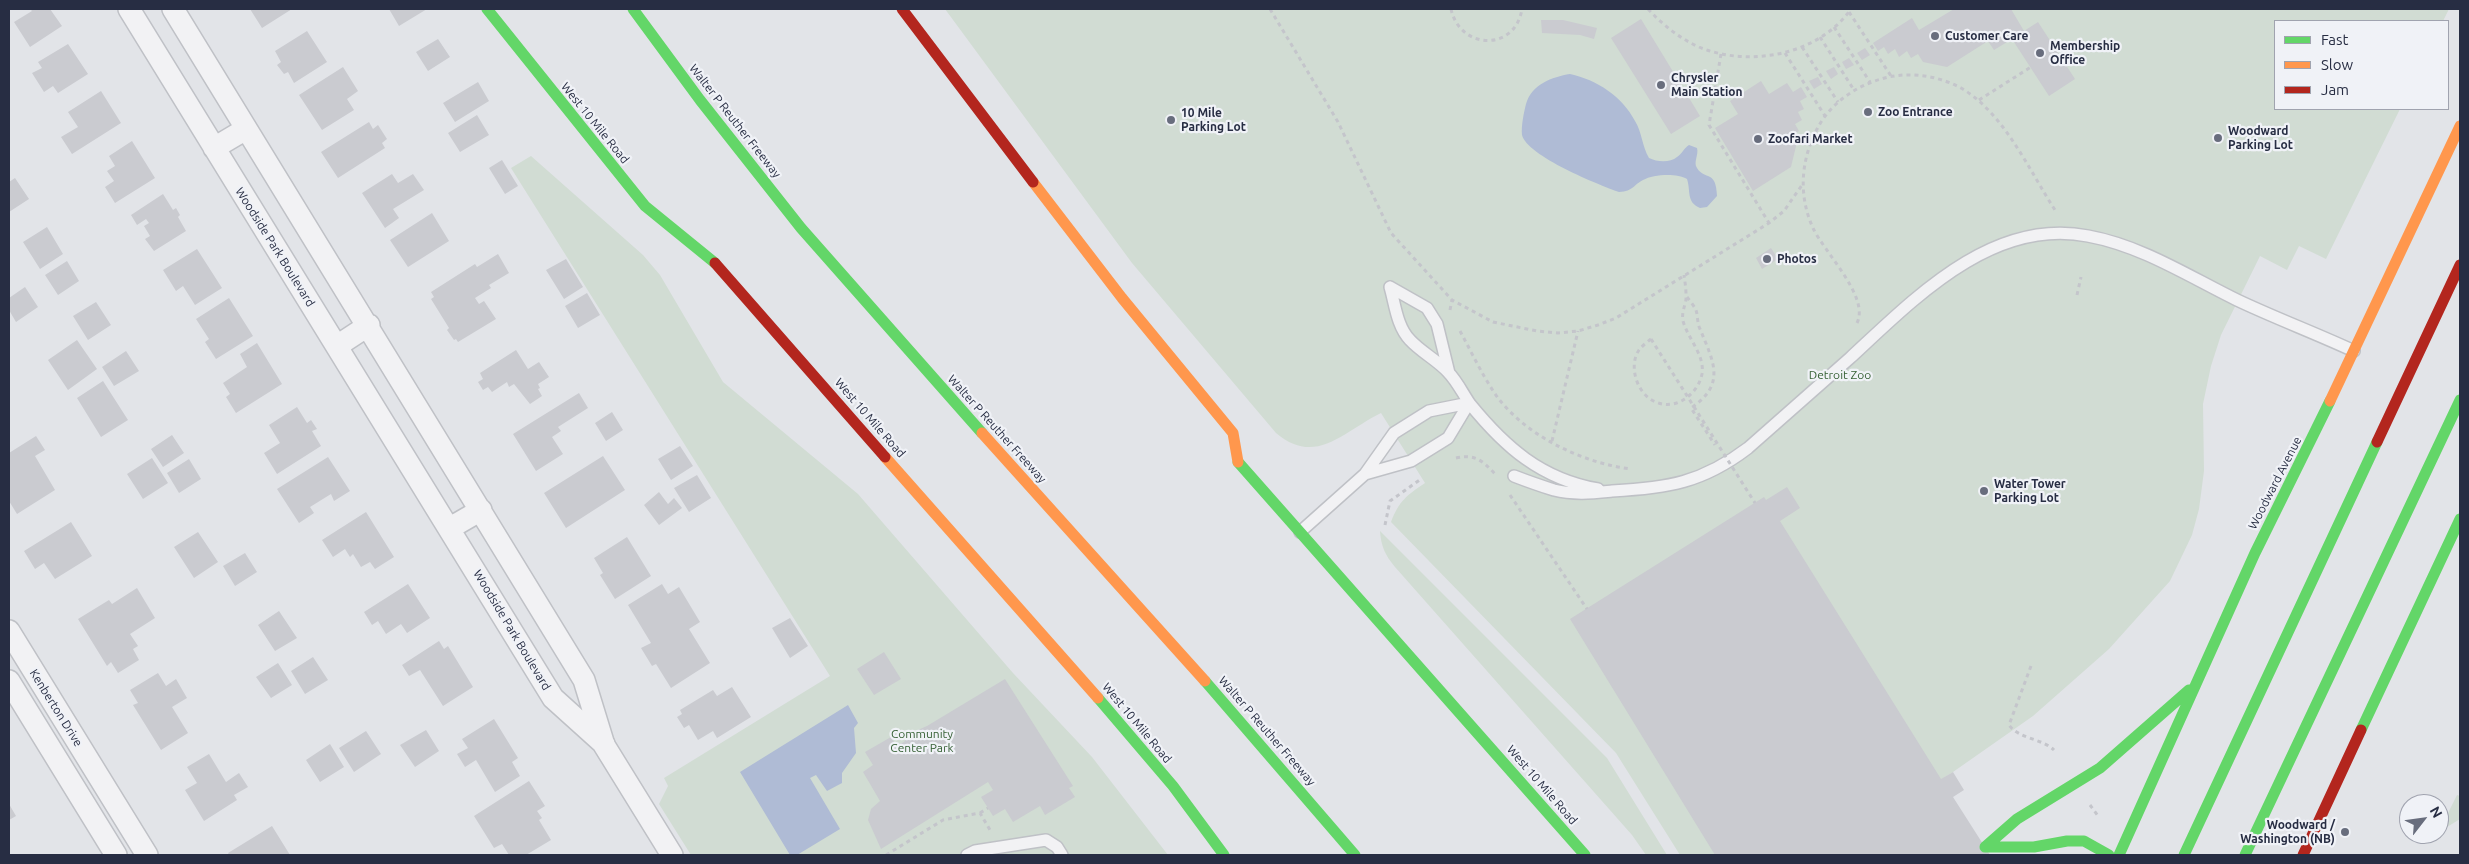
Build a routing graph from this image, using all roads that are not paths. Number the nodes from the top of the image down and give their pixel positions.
1 (129, 9) edge
2 (173, 9) edge
3 (487, 9) edge
4 (633, 9) edge
5 (902, 9) edge
6 (2460, 126) edge
7 (246, 129) junction
8 (214, 148) junction
9 (2460, 265) edge
10 (369, 326) junction
11 (337, 346) junction
12 (2354, 351) junction
13 (1449, 373) junction
14 (2460, 400) edge
15 (1470, 403) junction
16 (1365, 474) junction
17 (1514, 476) dead end
18 (1612, 491) junction
19 (481, 510) junction
20 (2460, 519) edge
21 (450, 528) junction
22 (1300, 532) junction
23 (9, 631) edge
24 (9, 681) edge
25 (2197, 683) junction
26 (604, 745) junction
27 (104, 784) junction
28 (82, 800) junction
29 (116, 855) edge
30 (148, 855) edge
31 (672, 855) edge
32 (967, 855) edge
33 (1062, 855) edge
34 (1224, 855) edge
35 (1355, 855) edge
36 (1585, 855) edge
37 (2109, 855) edge
38 (2119, 855) edge
39 (2184, 855) edge
40 (2245, 855) edge
41 (2303, 855) edge

1 - 8 street, Woodside Park Boulevard
2 - 7 street, Woodside Park Boulevard
3 - 34 main road, West 10 Mile Road
4 - 35 main road, Walter P Reuther Freeway
5 - 22 main road, West 10 Mile Road
6 - 12 main road, Woodward Avenue
7 - 8 street
7 - 10 street, Woodside Park Boulevard
8 - 11 street, Woodside Park Boulevard
9 - 39 main road
10 - 11 street
10 - 19 street, Woodside Park Boulevard
11 - 21 street, Woodside Park Boulevard
12 - 18 lane
12 - 25 main road, Woodward Avenue
13 - 13 lane
13 - 15 lane
14 - 40 main road
15 - 16 lane
15 - 16 lane
15 - 18 lane
16 - 22 lane
17 - 18 lane
19 - 21 street
19 - 26 street, Woodside Park Boulevard
20 - 41 main road
21 - 26 street, Woodside Park Boulevard
22 - 36 main road, West 10 Mile Road
23 - 27 street, Kenberton Drive
24 - 28 street, Kenberton Drive
25 - 37 main road
25 - 38 main road, Woodward Avenue
26 - 31 street, Woodside Park Boulevard
27 - 28 street
27 - 30 street, Kenberton Drive
28 - 29 street, Kenberton Drive
32 - 33 lane

